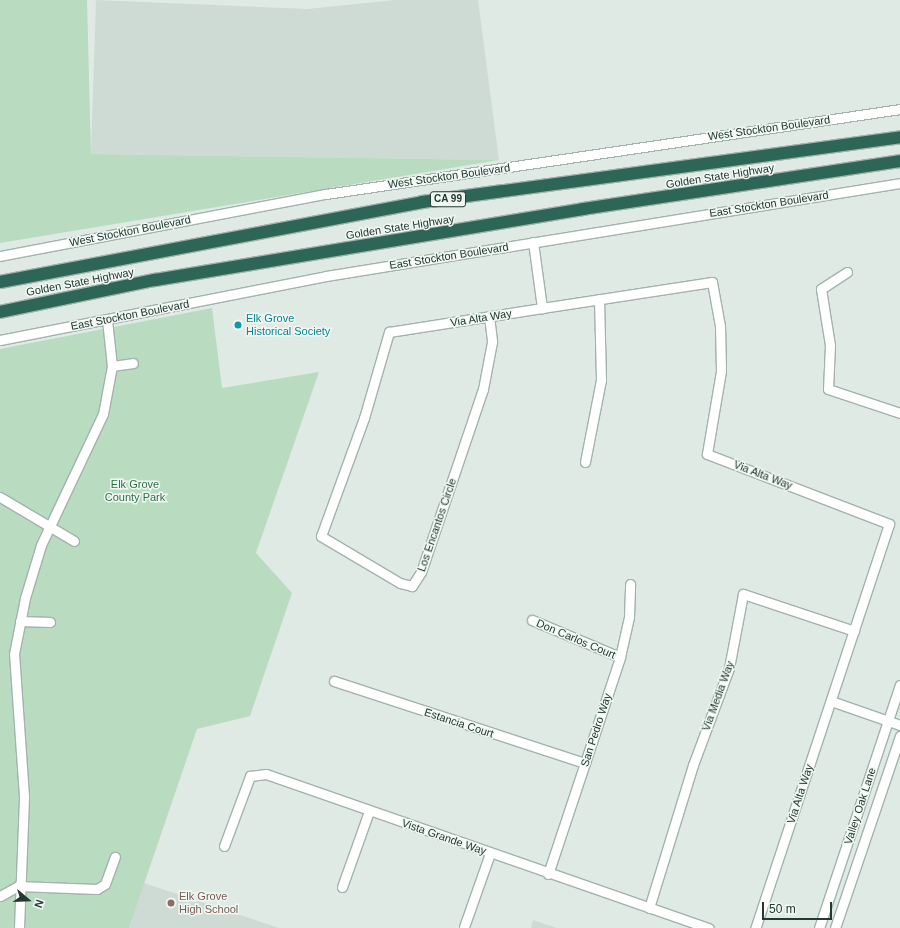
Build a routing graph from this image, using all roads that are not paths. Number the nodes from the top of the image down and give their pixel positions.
1 (900, 109) edge
2 (900, 137) edge
3 (900, 162) edge
4 (900, 183) edge
5 (533, 242) junction
6 (0, 256) edge
7 (847, 272) dead end
8 (0, 282) edge
9 (599, 299) junction
10 (542, 308) junction
11 (0, 312) edge
12 (489, 316) junction
13 (107, 320) junction
14 (390, 332) joint
15 (0, 340) edge
16 (133, 363) dead end
17 (112, 366) junction
18 (900, 413) edge
19 (585, 462) dead end
20 (0, 497) edge
21 (50, 525) junction
22 (74, 541) dead end
23 (630, 584) dead end
24 (532, 620) dead end
25 (20, 621) junction
26 (50, 622) dead end
27 (854, 631) junction
28 (620, 657) junction
29 (334, 681) dead end
30 (900, 685) edge
31 (830, 701) junction
32 (888, 721) junction
33 (900, 726) edge
34 (900, 736) edge
35 (585, 763) junction
36 (370, 812) junction
37 (224, 846) dead end
38 (490, 853) junction
39 (115, 857) dead end
40 (548, 874) junction
41 (18, 886) junction
42 (342, 887) dead end
43 (0, 896) edge
44 (649, 908) junction
45 (464, 927) edge
46 (19, 928) edge
47 (709, 928) edge
48 (755, 928) edge
49 (819, 928) edge
50 (834, 928) edge

1 - 6 street, West Stockton Boulevard
2 - 8 highway, Golden State Highway / CA 99
3 - 11 highway, Golden State Highway
4 - 5 street, East Stockton Boulevard
5 - 10 street
5 - 13 street, East Stockton Boulevard
7 - 18 street
9 - 10 street, Via Alta Way
9 - 19 street
9 - 27 street, Via Alta Way
10 - 12 street, Via Alta Way
12 - 14 street, Via Alta Way
12 - 14 street, Los Encantos Circle
13 - 15 street, East Stockton Boulevard
13 - 17 street
16 - 17 street
17 - 21 street
20 - 21 street
21 - 22 street
21 - 25 street
23 - 28 street, San Pedro Way
24 - 28 street, Don Carlos Court
25 - 26 street
25 - 41 street
27 - 31 street, Via Alta Way
27 - 44 street, Via Media Way
28 - 35 street, San Pedro Way
29 - 35 street, Estancia Court
30 - 32 street, Valley Oak Lane
31 - 32 street
31 - 48 street, Via Alta Way
32 - 33 street
32 - 49 street, Valley Oak Lane
34 - 50 street, Valley Oak Lane
35 - 40 street, San Pedro Way
36 - 37 street, Vista Grande Way
36 - 38 street, Vista Grande Way
36 - 42 street
38 - 40 street, Vista Grande Way
38 - 45 street
39 - 41 street
40 - 44 street, Vista Grande Way
41 - 43 street
41 - 46 street
44 - 47 street, Vista Grande Way

